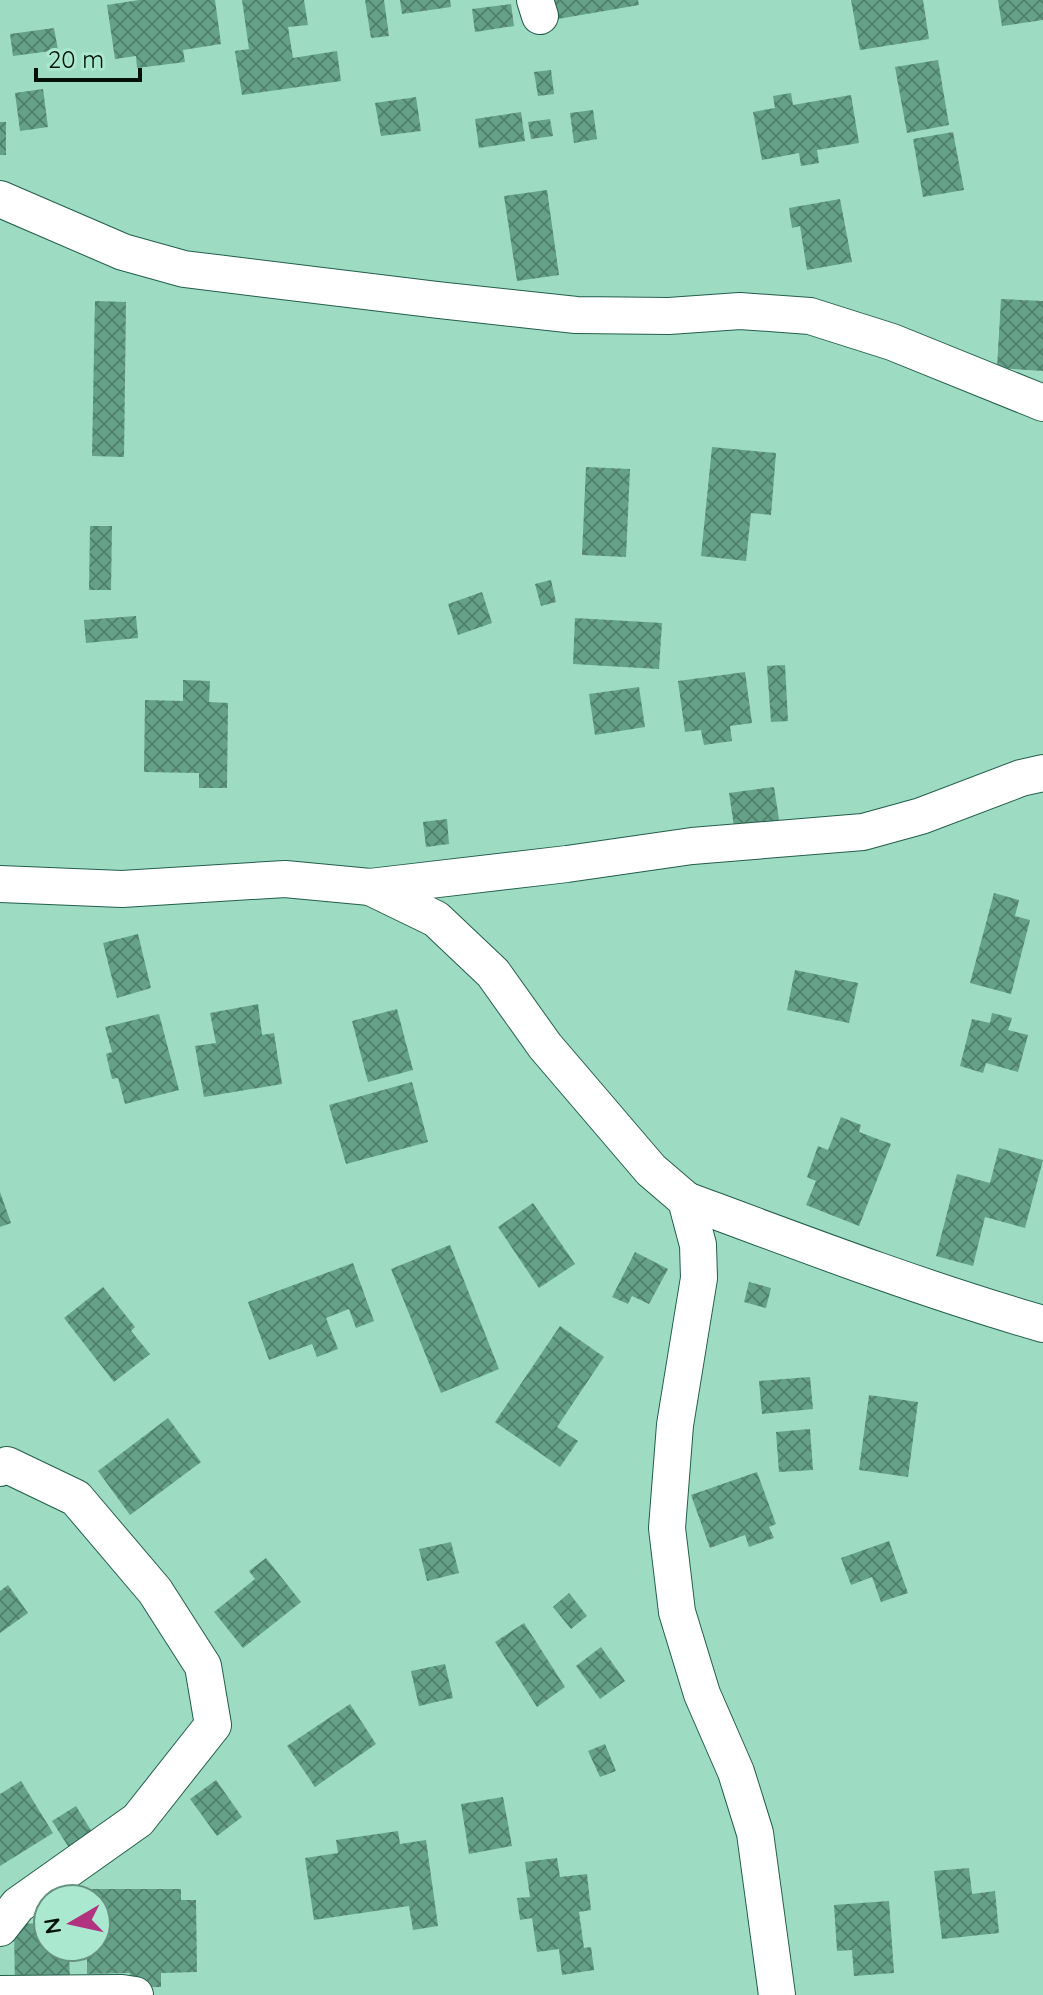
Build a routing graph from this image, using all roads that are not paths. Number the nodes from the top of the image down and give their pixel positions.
1 (0, 200) edge
2 (1043, 403) edge
3 (1043, 773) edge
4 (0, 884) edge
5 (370, 887) junction
6 (686, 1200) junction
7 (1043, 1324) edge
8 (0, 1468) edge
9 (0, 1928) edge
10 (0, 1994) edge
11 (135, 1995) edge
12 (777, 1995) edge

1 - 2 street
3 - 5 street
4 - 5 street
5 - 6 street
6 - 7 street
6 - 12 street
8 - 9 street
10 - 11 street

